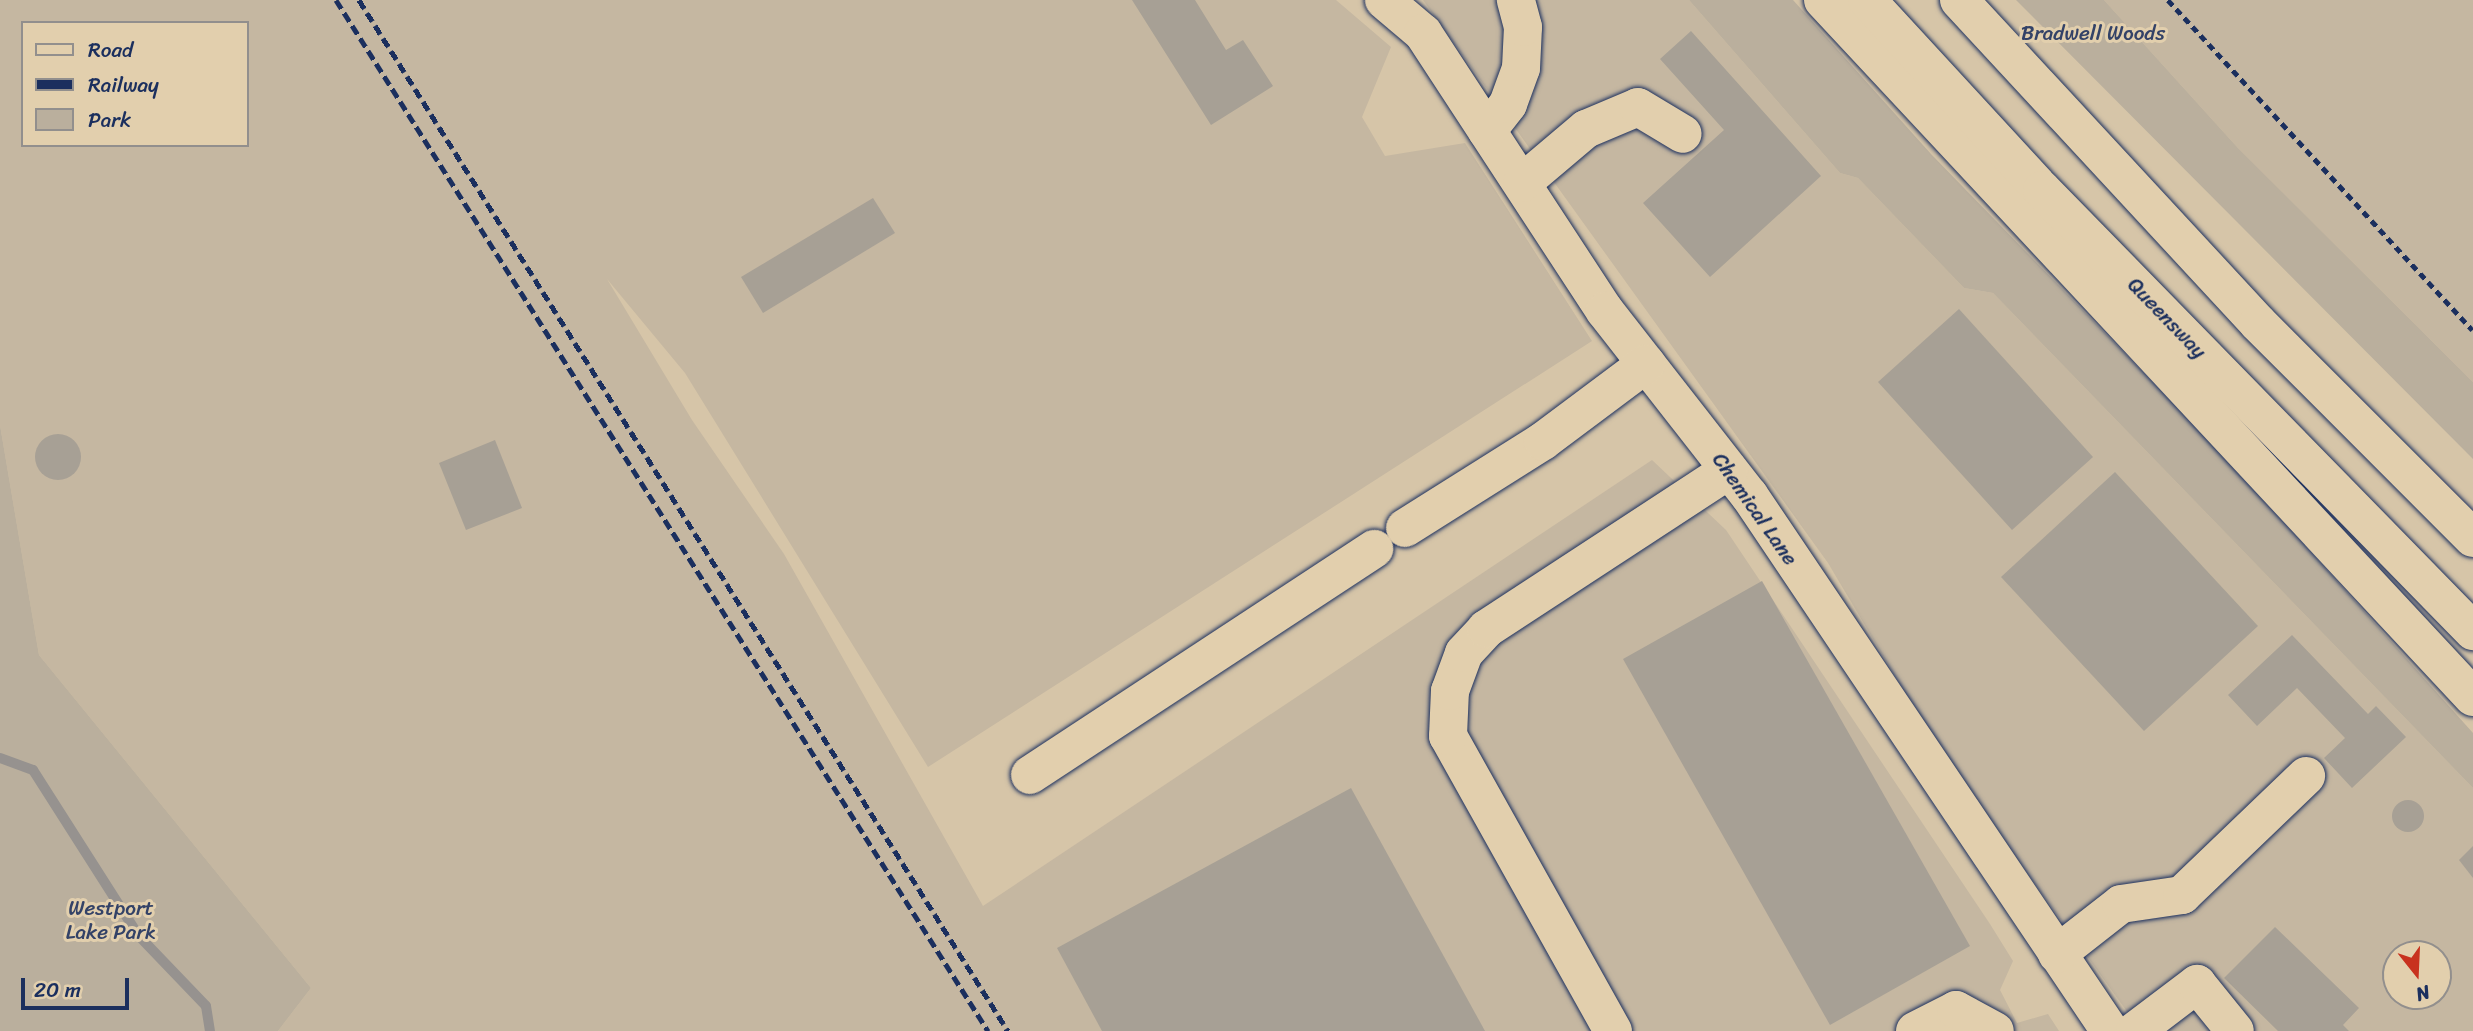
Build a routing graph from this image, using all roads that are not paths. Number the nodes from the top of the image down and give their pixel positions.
1 (1384, 0) edge
2 (1516, 0) edge
3 (1824, 0) edge
4 (1867, 0) edge
5 (1959, 0) edge
6 (1487, 131) junction
7 (1683, 134) dead end
8 (1522, 183) junction
9 (2258, 323) junction
10 (1646, 364) junction
11 (1729, 470) junction
12 (2473, 513) edge
13 (1405, 528) dead end
14 (2473, 538) edge
15 (1374, 549) dead end
16 (2473, 631) edge
17 (2473, 697) edge
18 (1030, 775) dead end
19 (2306, 776) dead end
20 (2057, 954) junction
21 (1613, 1031) edge
22 (1915, 1031) edge
23 (1995, 1031) edge
24 (2110, 1031) edge
25 (2135, 1031) edge
26 (2235, 1031) edge

1 - 6 main road, Chemical Lane
2 - 6 main road
3 - 17 main road
4 - 16 main road, Queensway
5 - 9 main road
6 - 8 main road, Chemical Lane
7 - 8 main road
8 - 10 main road, Chemical Lane
9 - 12 main road
9 - 14 main road
10 - 11 main road, Chemical Lane
10 - 13 main road
11 - 20 main road, Chemical Lane
11 - 21 main road
15 - 18 main road
19 - 20 main road
20 - 24 main road, Chemical Lane
22 - 23 main road
25 - 26 main road

